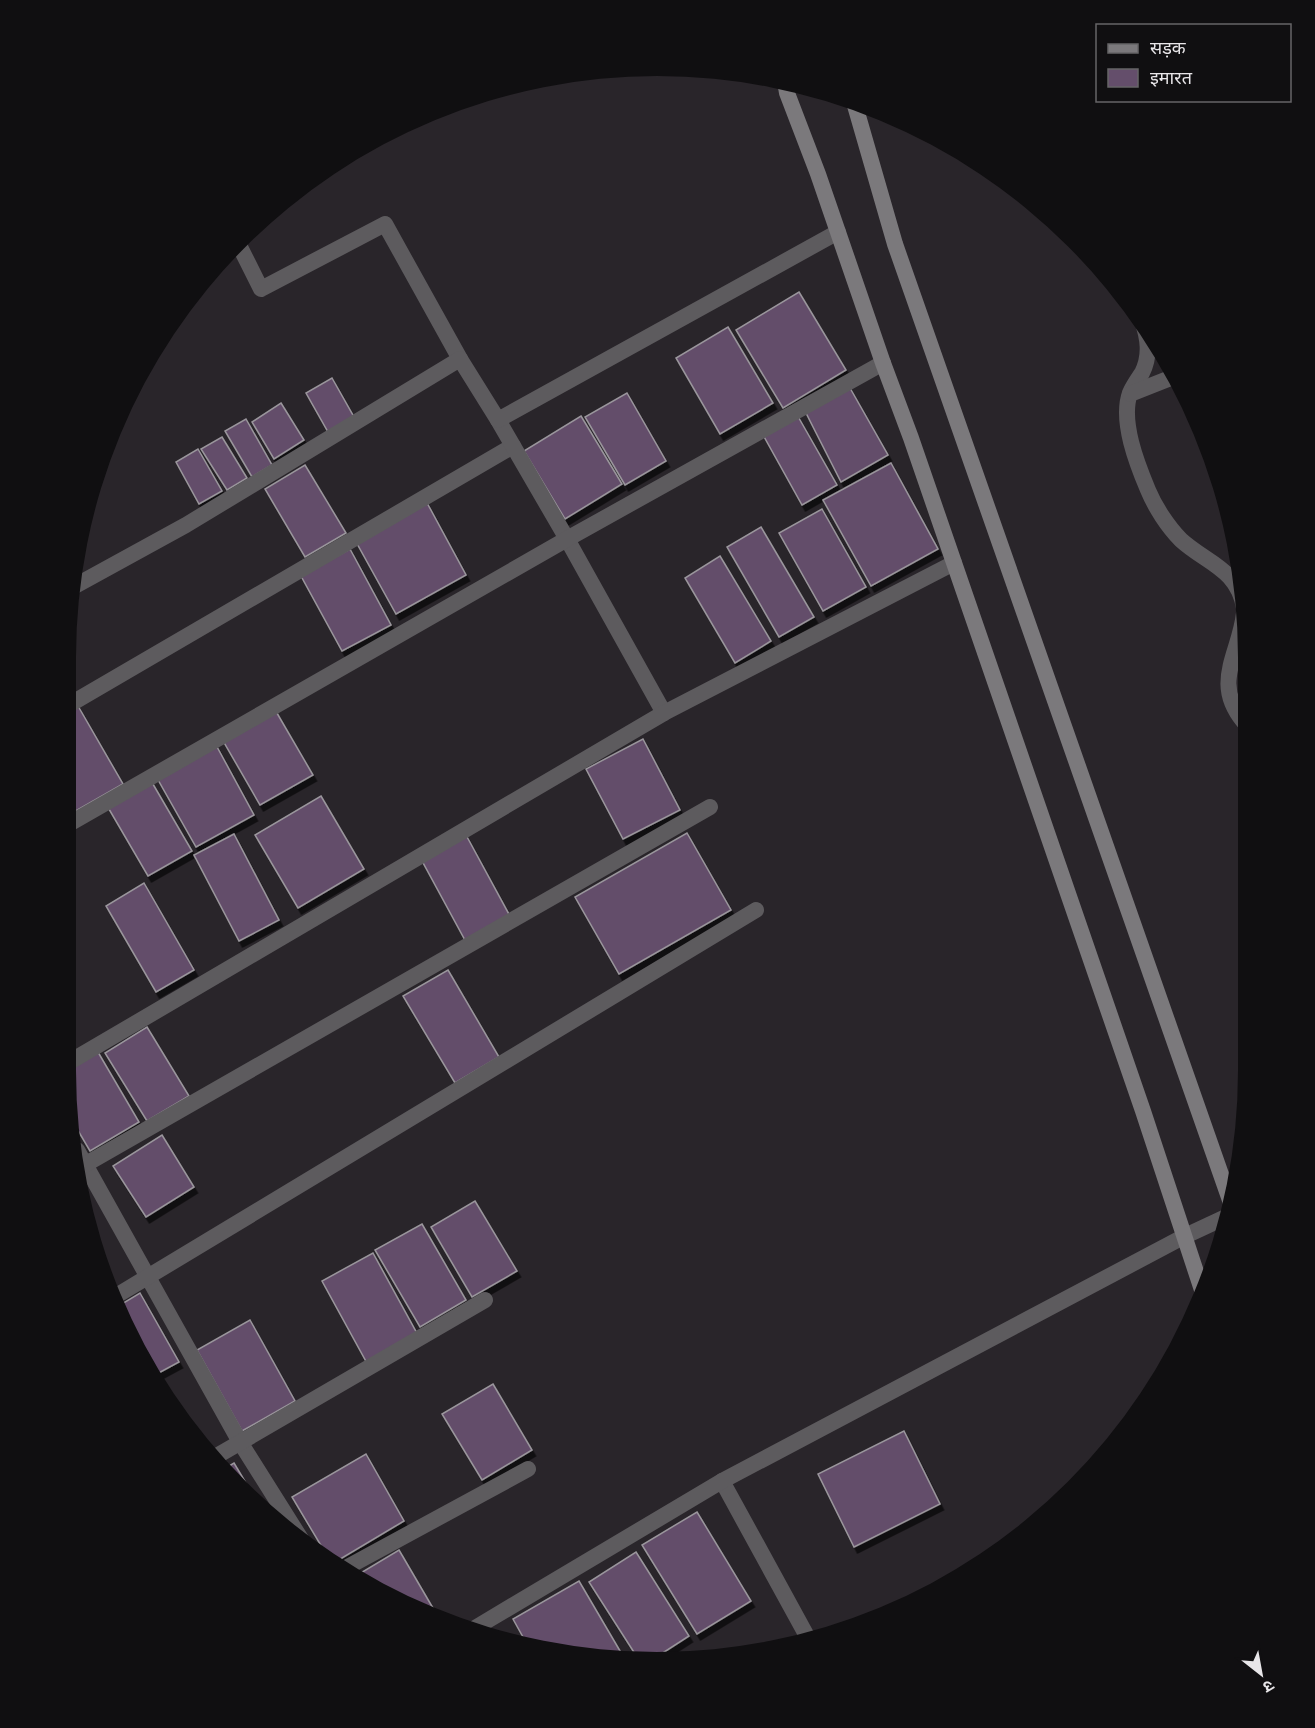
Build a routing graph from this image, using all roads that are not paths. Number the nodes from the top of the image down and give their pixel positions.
1 (788, 92) edge
2 (857, 112) edge
3 (838, 232) junction
4 (242, 252) edge
5 (1148, 347) edge
6 (460, 359) junction
7 (883, 363) junction
8 (1167, 379) edge
9 (1130, 394) junction
10 (498, 420) junction
11 (513, 446) junction
12 (567, 539) junction
13 (954, 563) junction
14 (1234, 580) edge
15 (81, 582) edge
16 (1238, 641) edge
17 (76, 701) edge
18 (663, 713) junction
19 (1238, 716) edge
20 (710, 807) dead end
21 (76, 820) edge
22 (756, 910) dead end
23 (76, 1058) edge
24 (83, 1159) edge
25 (86, 1170) edge
26 (1226, 1189) edge
27 (1219, 1220) edge
28 (1184, 1237) junction
29 (148, 1278) junction
30 (1199, 1281) edge
31 (121, 1293) edge
32 (484, 1300) dead end
33 (240, 1442) junction
34 (221, 1454) edge
35 (528, 1469) dead end
36 (722, 1481) junction
37 (288, 1518) edge
38 (352, 1565) edge
39 (481, 1624) edge
40 (805, 1633) edge

1 - 3 main road
2 - 26 main road
3 - 7 main road
3 - 10 street
4 - 6 street
5 - 9 street
6 - 10 street
6 - 15 street
7 - 12 street
7 - 13 main road
8 - 9 street
9 - 14 street
10 - 11 street
11 - 12 street
11 - 17 street
12 - 18 street
12 - 21 street
13 - 18 street
13 - 28 main road
16 - 19 street
18 - 23 street
20 - 24 street
22 - 29 street
25 - 29 street
27 - 28 street
28 - 30 main road
28 - 36 street
29 - 31 street
29 - 33 street
32 - 33 street
33 - 34 street
33 - 37 street
35 - 38 street
36 - 39 street
36 - 40 street

